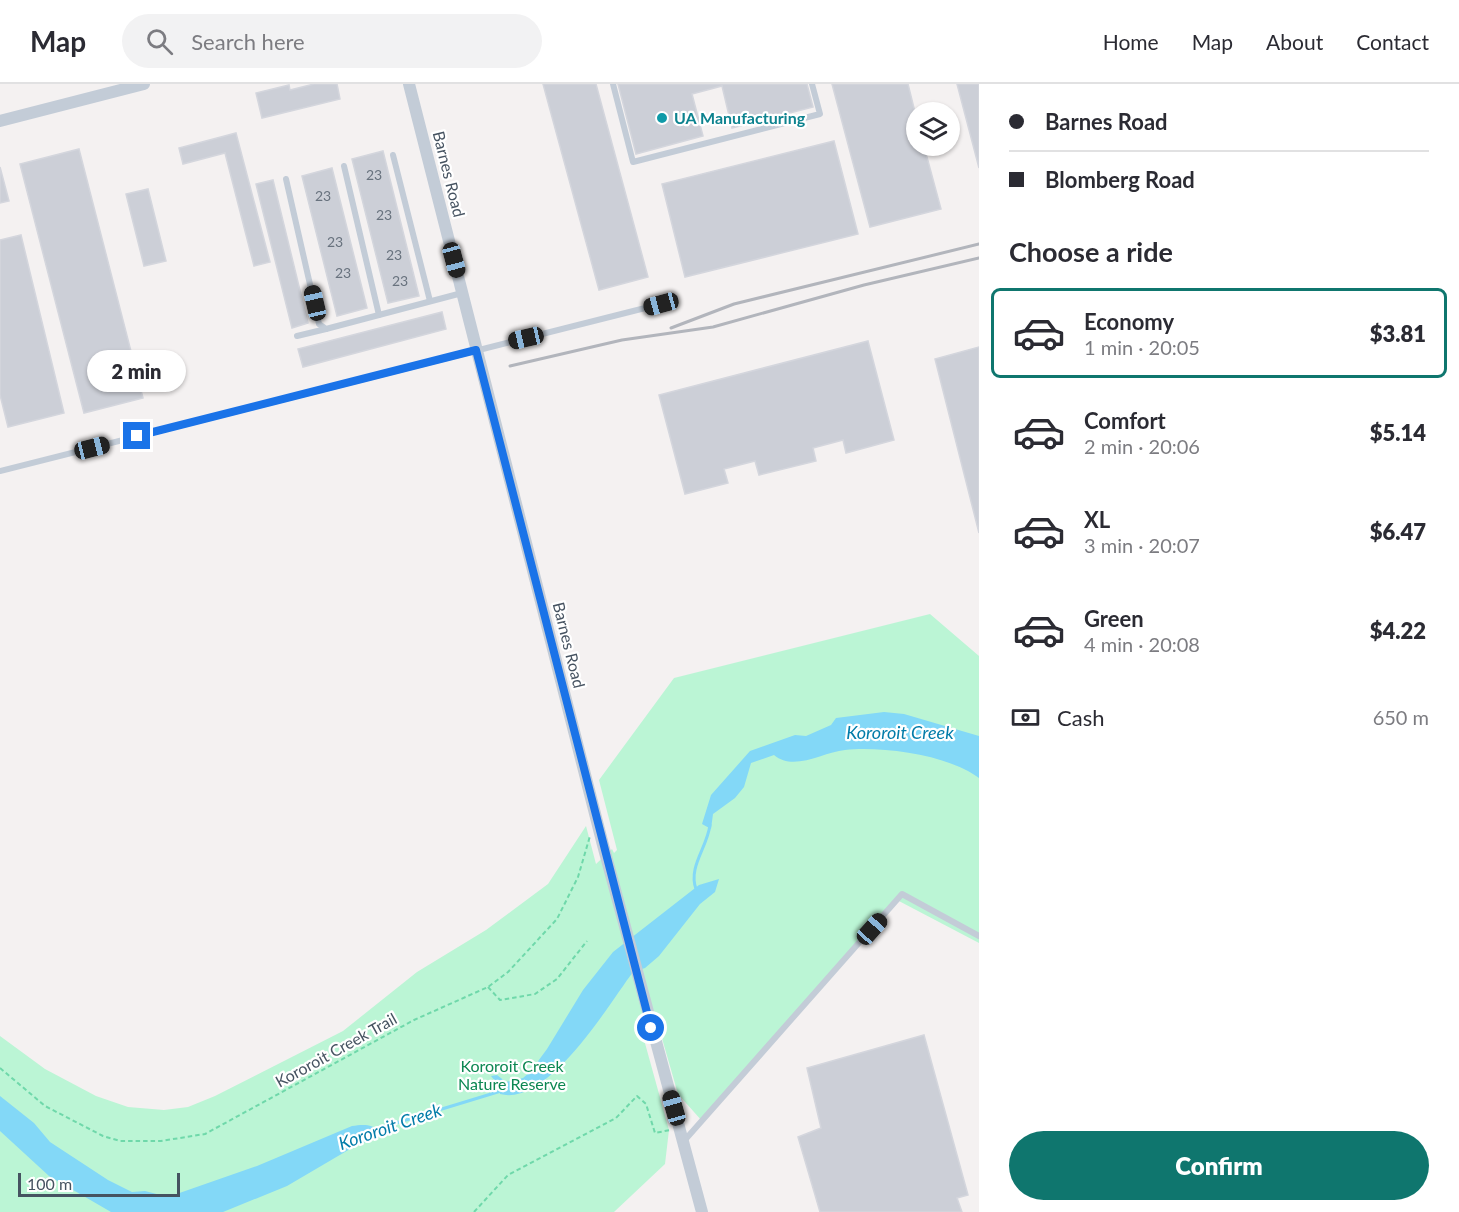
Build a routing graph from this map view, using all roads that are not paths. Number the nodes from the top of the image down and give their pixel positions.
1 (144, 84) edge
2 (409, 84) edge
3 (613, 84) edge
4 (812, 84) edge
5 (0, 121) edge
6 (393, 155) dead end
7 (344, 166) dead end
8 (286, 179) dead end
9 (462, 293) junction
10 (430, 301) junction
11 (661, 304) dead end
12 (379, 315) junction
13 (326, 329) junction
14 (297, 336) dead end
15 (476, 350) junction
16 (0, 471) edge
17 (979, 936) edge
18 (683, 1142) junction
19 (702, 1212) edge

1 - 5 street
2 - 9 street, Barnes Road
3 - 4 lane
6 - 10 lane
7 - 12 lane
8 - 13 lane
9 - 10 lane
9 - 15 street, Barnes Road
10 - 12 lane
11 - 15 lane
12 - 13 lane
13 - 14 lane
15 - 16 lane
15 - 18 street, Barnes Road
17 - 18 lane
18 - 19 street, Barnes Road

